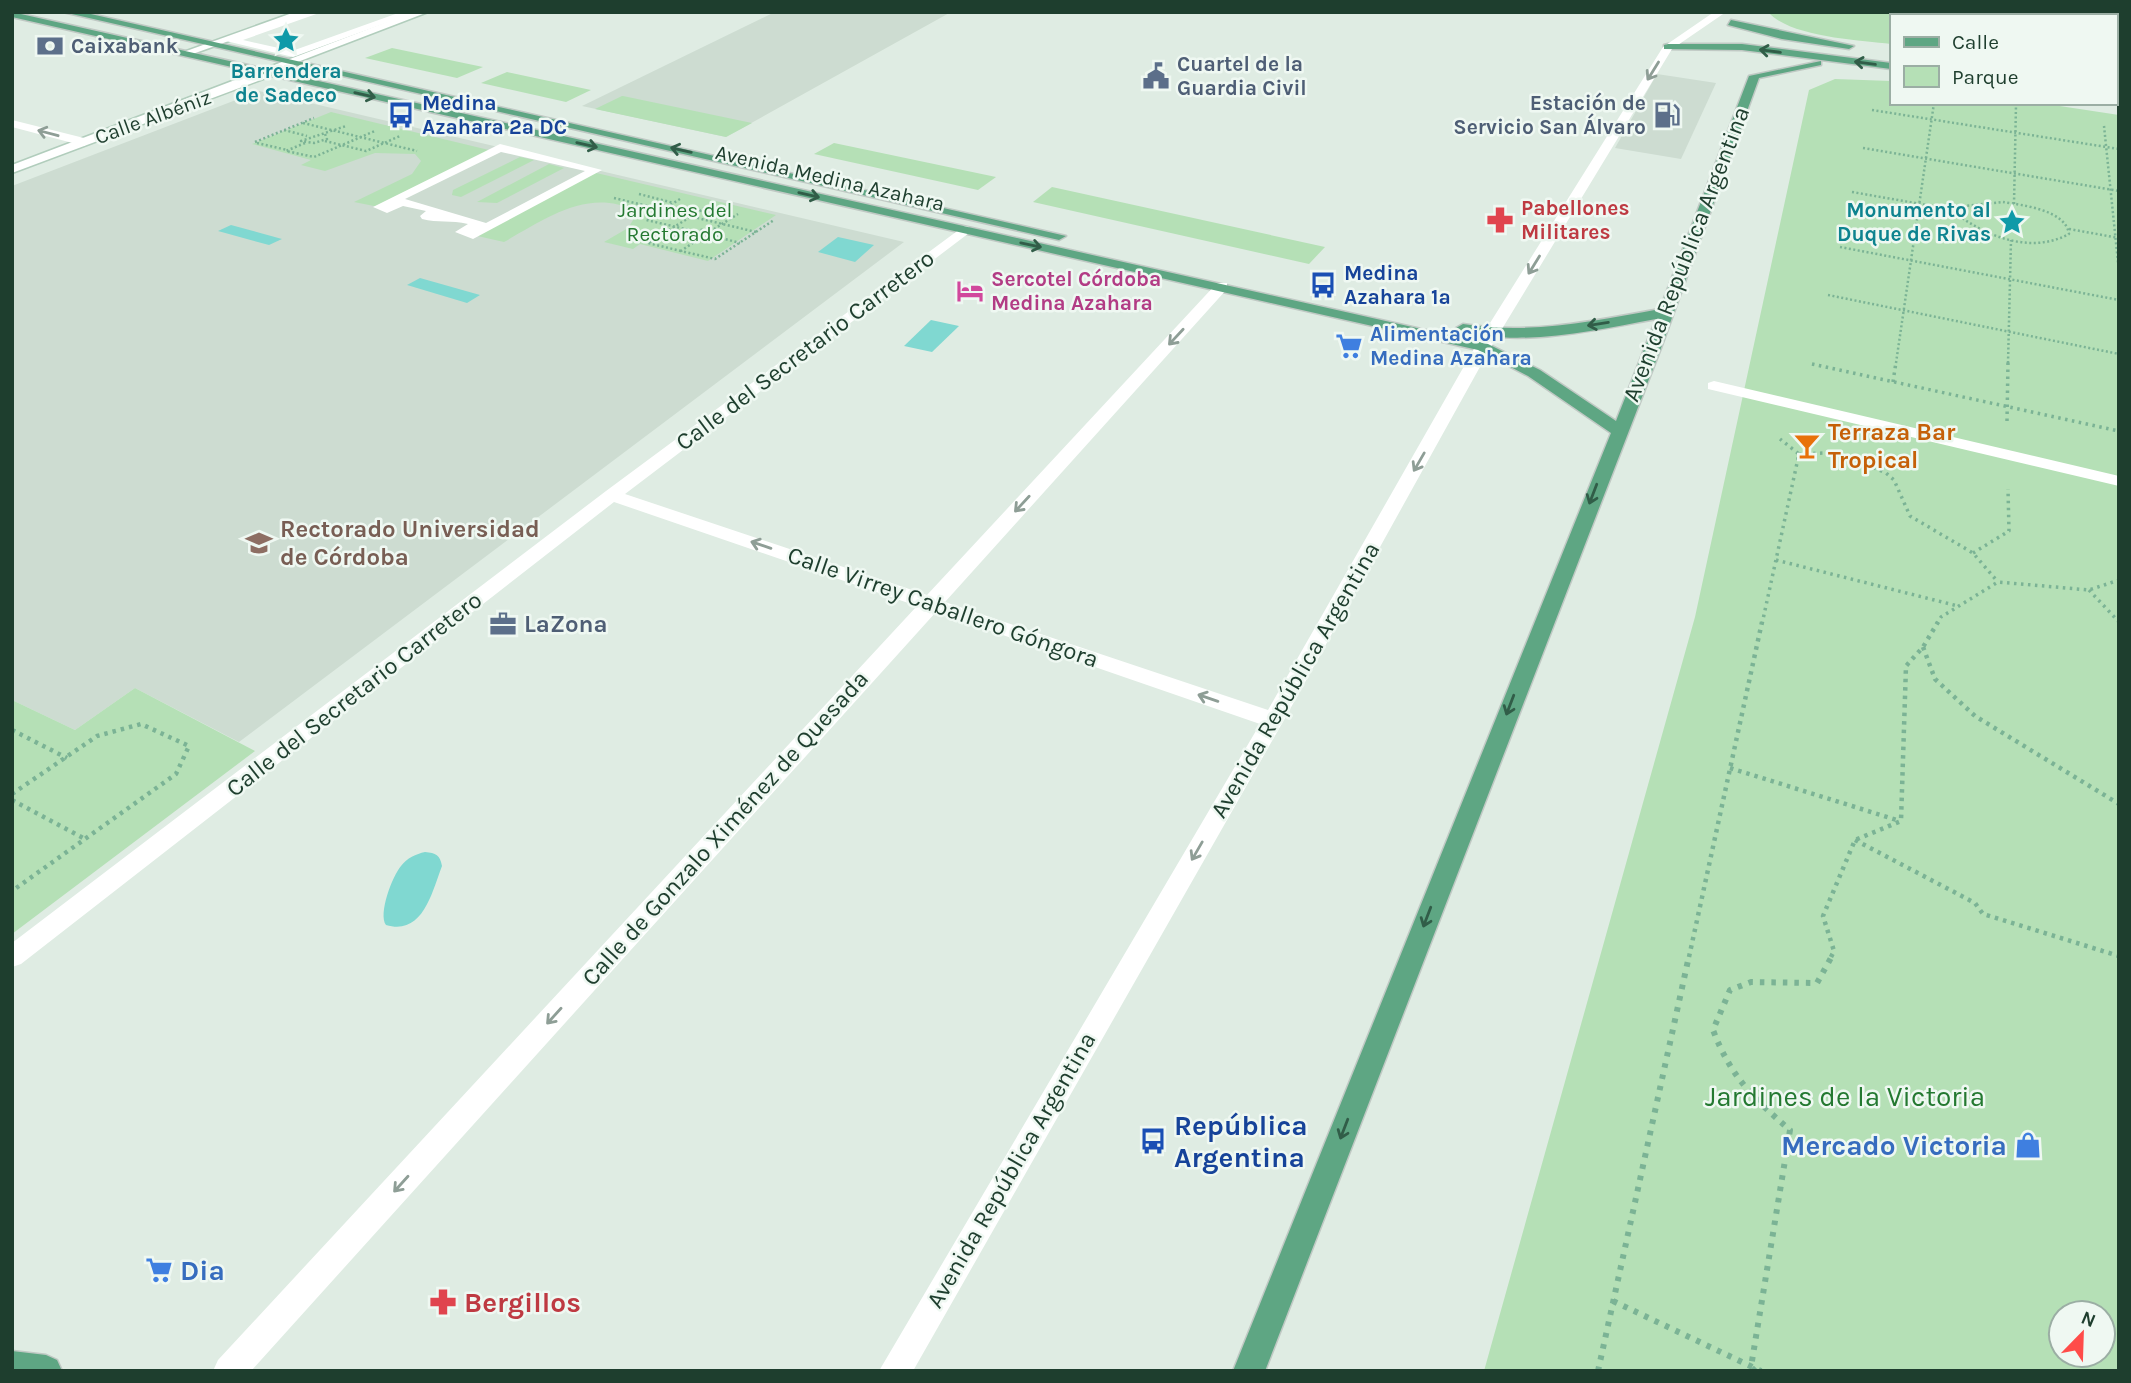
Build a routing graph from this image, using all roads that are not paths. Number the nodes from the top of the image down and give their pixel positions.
1 (305, 12) edge
2 (317, 12) edge
3 (411, 12) edge
4 (423, 12) edge
5 (72, 13) edge
6 (12, 15) edge
7 (1725, 16) edge
8 (211, 44) junction
9 (1668, 47) junction
10 (1862, 48) dead end
11 (183, 54) junction
12 (1838, 59) junction
13 (291, 61) junction
14 (1748, 61) junction
15 (1890, 66) edge
16 (270, 73) junction
17 (12, 123) edge
18 (84, 142) junction
19 (12, 169) edge
20 (565, 186) joint
21 (964, 230) junction
22 (1079, 240) dead end
23 (1106, 247) dead end
24 (1222, 286) junction
25 (1665, 313) junction
26 (1487, 341) junction
27 (1714, 386) dead end
28 (1618, 430) junction
29 (2119, 481) edge
30 (612, 495) junction
31 (932, 603) junction
32 (1273, 720) junction
33 (12, 957) edge
34 (12, 1367) edge
35 (46, 1371) edge
36 (229, 1371) edge
37 (895, 1371) edge
38 (1248, 1371) edge

1 - 8 street
2 - 3 street
4 - 13 street, Calle Albéniz
5 - 8 main road, Avenida Medina Azahara
6 - 11 main road, Avenida Medina Azahara
7 - 9 street, Avenida República Argentina
7 - 10 main road
7 - 14 main road
8 - 11 street
8 - 13 main road, Avenida Medina Azahara
9 - 14 main road
9 -> 26 street, Avenida República Argentina
11 - 16 main road, Avenida Medina Azahara
12 - 14 main road
12 -> 14 main road
15 -> 12 main road
13 - 16 street, Calle Albéniz
22 -> 13 main road, Avenida Medina Azahara
14 - 25 main road, Avenida República Argentina
16 - 18 street, Calle Albéniz
16 -> 21 main road, Avenida Medina Azahara
18 -> 17 street
18 - 19 street, Calle Albéniz
20 - 20 street
21 -> 24 main road, Avenida Medina Azahara
21 - 30 street, Calle del Secretario Carretero
23 - 26 main road, Avenida Medina Azahara
24 - 26 main road, Avenida Medina Azahara
24 -> 31 street, Calle de Gonzalo Ximénez de Quesada
25 -> 26 main road, Avenida Medina Azahara
25 - 28 main road, Avenida República Argentina
26 - 28 main road, Avenida Medina Azahara
26 -> 32 street, Avenida República Argentina
27 - 29 street
28 -> 38 main road, Avenida República Argentina
31 -> 30 street, Calle Virrey Caballero Góngora
30 - 33 street, Calle del Secretario Carretero
32 -> 31 street, Calle Virrey Caballero Góngora
31 -> 36 street, Calle de Gonzalo Ximénez de Quesada
32 -> 37 street, Avenida República Argentina
34 - 35 main road

